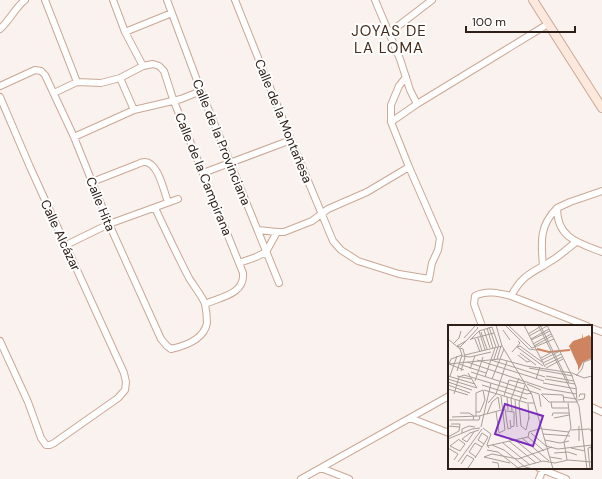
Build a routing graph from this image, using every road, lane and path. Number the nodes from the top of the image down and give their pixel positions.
1 (25, 0) edge
2 (45, 0) edge
3 (113, 0) edge
4 (167, 0) edge
5 (235, 0) edge
6 (375, 0) edge
7 (432, 0) edge
8 (533, 0) edge
9 (172, 13) junction
10 (548, 24) junction
11 (0, 29) edge
12 (125, 32) junction
13 (389, 33) junction
14 (143, 66) junction
15 (406, 77) junction
16 (120, 78) junction
17 (77, 82) junction
18 (0, 86) edge
19 (201, 91) junction
20 (54, 93) junction
21 (0, 97) edge
22 (173, 100) junction
23 (417, 104) junction
24 (602, 108) edge
25 (134, 110) junction
26 (391, 122) junction
27 (74, 137) junction
28 (291, 140) junction
29 (231, 162) junction
30 (409, 167) junction
31 (203, 173) junction
32 (92, 182) junction
33 (602, 191) edge
34 (178, 199) dead end
35 (168, 202) junction
36 (155, 208) junction
37 (557, 208) junction
38 (321, 214) junction
39 (109, 224) junction
40 (258, 230) junction
41 (277, 232) junction
42 (576, 242) junction
43 (66, 244) junction
44 (266, 252) junction
45 (602, 252) edge
46 (239, 263) junction
47 (543, 266) junction
48 (280, 283) dead end
49 (511, 296) junction
50 (205, 304) junction
51 (482, 325) edge
52 (584, 325) edge
53 (592, 328) edge
54 (602, 332) edge
55 (0, 341) edge
56 (448, 397) edge
57 (592, 407) edge
58 (602, 412) edge
59 (410, 418) junction
60 (448, 433) edge
61 (321, 468) junction
62 (541, 469) edge
63 (301, 479) edge
64 (349, 479) edge
65 (539, 479) edge
66 (566, 479) edge

1 - 11 street
2 - 17 street
3 - 12 street
4 - 9 street, Calle de la Provinciana
5 - 28 street, Calle de la Montañesa
6 - 13 street
7 - 13 street
8 - 10 street
9 - 12 street
9 - 19 street, Calle de la Provinciana
10 - 23 street
10 - 24 street
12 - 14 street
13 - 15 street
14 - 16 street
14 - 22 street, Calle de la Campirana
15 - 23 street
15 - 26 street
16 - 17 street
16 - 25 street
17 - 20 street
18 - 20 street, Calle Hita
19 - 22 street
19 - 29 street, Calle de la Provinciana
20 - 27 street, Calle Hita
21 - 43 street, Calle Alcázar
22 - 25 street
22 - 31 street, Calle de la Campirana
23 - 26 street
25 - 27 street
26 - 30 street
27 - 32 street, Calle Hita
28 - 29 street
28 - 38 street, Calle de la Montañesa
29 - 31 street
29 - 40 street, Calle de la Provinciana
30 - 38 street
30 - 38 street, Calle de la Montañesa
31 - 46 street, Calle de la Campirana
32 - 35 street
32 - 39 street, Calle Hita
33 - 37 street
34 - 35 street
35 - 36 street
36 - 39 street
36 - 50 street
37 - 42 street
37 - 47 street
38 - 41 street
39 - 43 street
39 - 50 street, Calle Hita
40 - 41 street
40 - 44 street, Calle de la Provinciana
41 - 44 street
42 - 45 street
42 - 47 street
43 - 55 street, Calle Alcázar
44 - 46 street
44 - 48 street, Calle de la Provinciana
46 - 50 street, Calle de la Campirana
47 - 49 street
49 - 51 street
49 - 52 street
53 - 54 street
56 - 59 street
57 - 58 street
59 - 60 street
59 - 61 street
61 - 63 street
61 - 64 street
62 - 65 street
62 - 66 street

